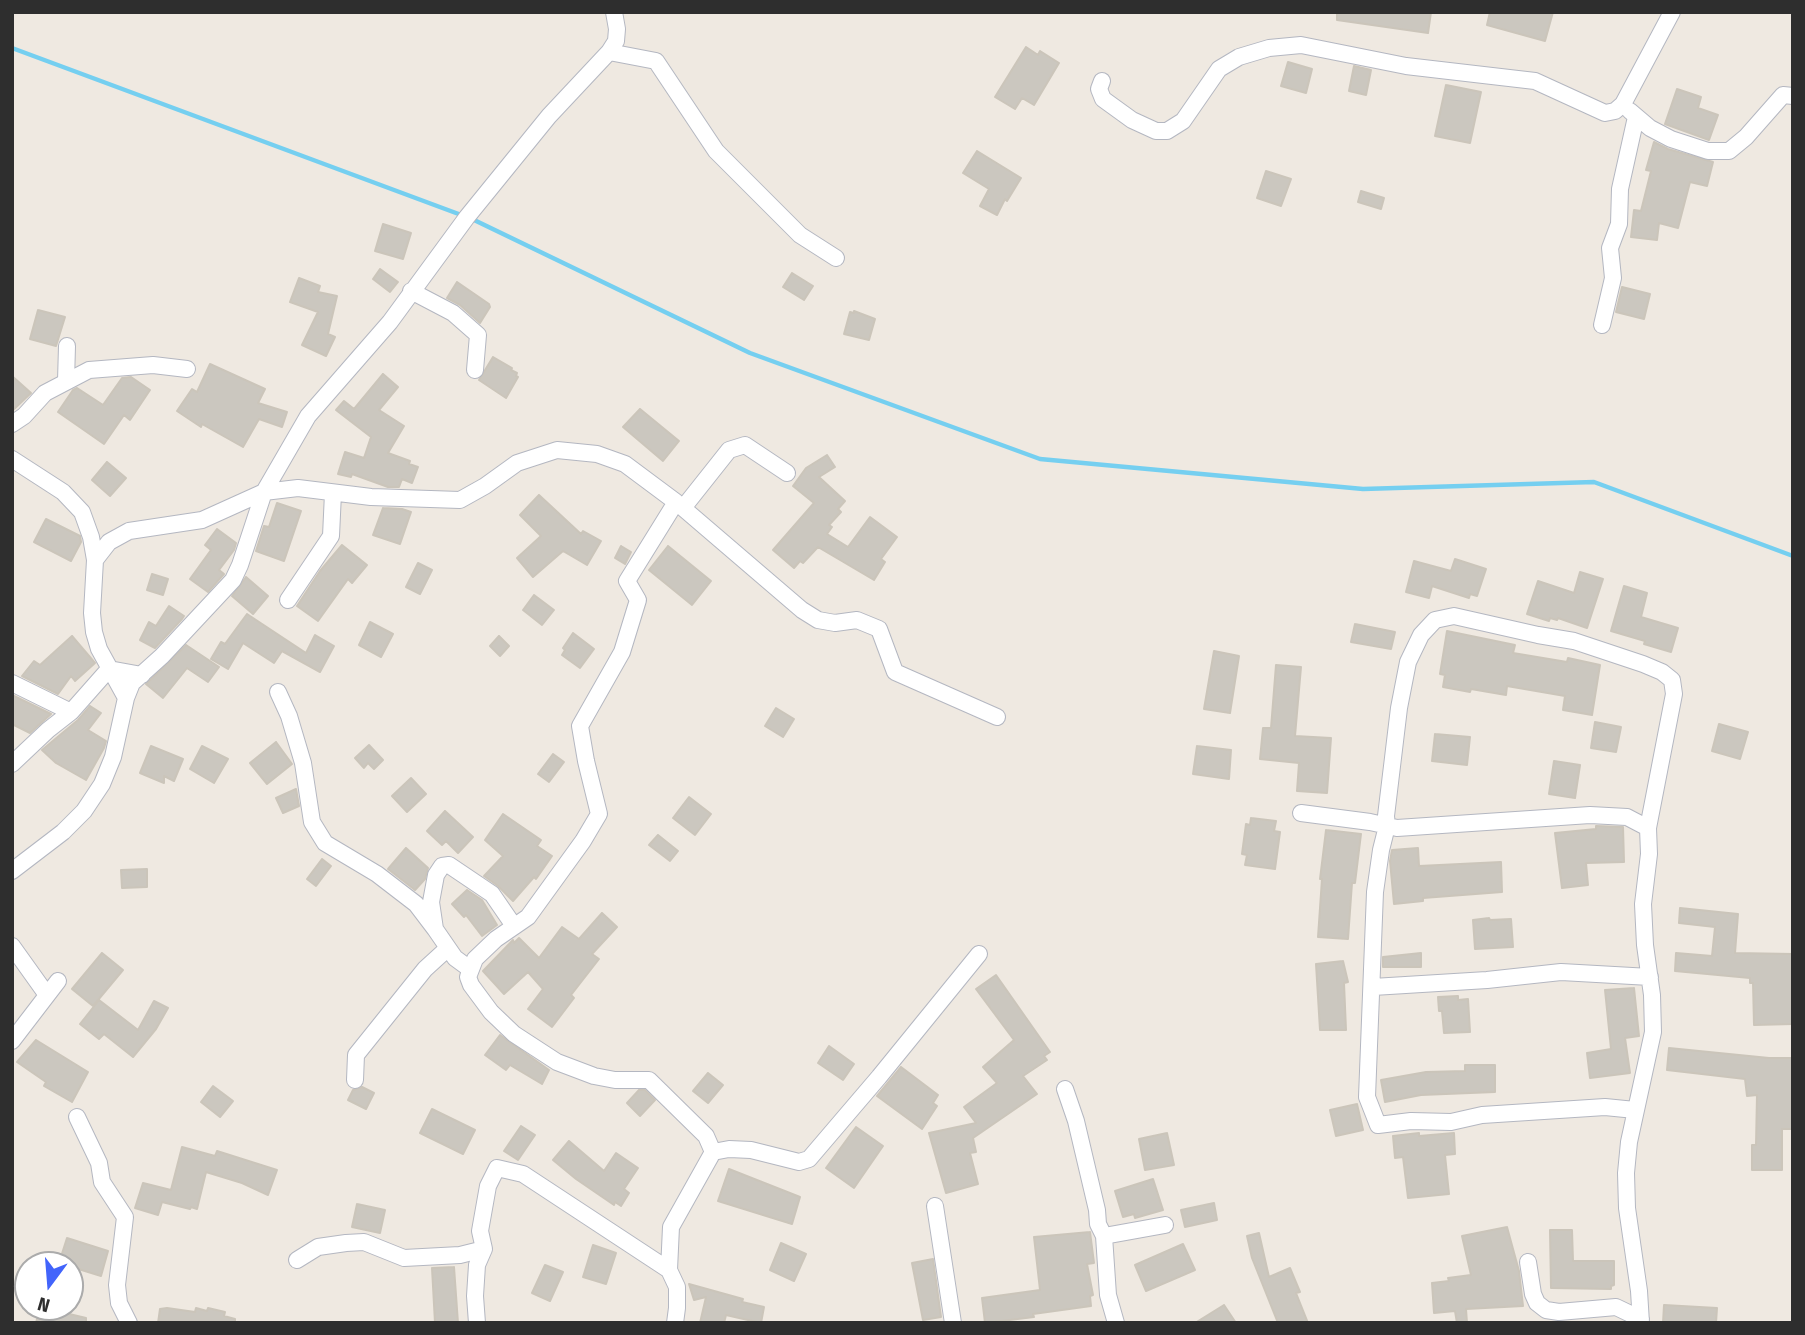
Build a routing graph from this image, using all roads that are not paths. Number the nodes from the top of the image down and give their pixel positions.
1 (614, 12) edge
2 (1672, 12) edge
3 (609, 52) junction
4 (1102, 81) dead end
5 (1793, 96) edge
6 (1623, 104) junction
7 (1636, 117) junction
8 (836, 258) dead end
9 (411, 291) junction
10 (1602, 325) dead end
11 (67, 346) dead end
12 (187, 369) dead end
13 (475, 370) dead end
14 (66, 381) junction
15 (12, 425) edge
16 (12, 459) edge
17 (787, 473) dead end
18 (264, 492) junction
19 (332, 492) junction
20 (679, 505) junction
21 (95, 560) junction
22 (288, 600) dead end
23 (108, 669) junction
24 (142, 674) junction
25 (12, 683) edge
26 (278, 692) dead end
27 (126, 698) junction
28 (71, 712) junction
29 (998, 717) dead end
30 (12, 764) edge
31 (1301, 813) dead end
32 (1387, 826) junction
33 (1648, 828) junction
34 (12, 871) edge
35 (514, 926) junction
36 (435, 929) junction
37 (12, 946) edge
38 (448, 948) junction
39 (979, 954) dead end
40 (470, 969) junction
41 (1650, 977) junction
42 (58, 981) dead end
43 (1373, 987) junction
44 (47, 995) junction
45 (12, 1041) edge
46 (355, 1080) dead end
47 (1065, 1090) dead end
48 (1636, 1110) junction
49 (77, 1118) dead end
50 (713, 1152) junction
51 (935, 1206) dead end
52 (1165, 1225) dead end
53 (1104, 1236) junction
54 (484, 1249) junction
55 (297, 1260) dead end
56 (1528, 1262) dead end
57 (669, 1270) junction
58 (1641, 1321) edge
59 (129, 1323) edge
60 (477, 1323) edge
61 (675, 1323) edge
62 (953, 1323) edge
63 (1116, 1323) edge

1 - 3 street
2 - 6 street
3 - 8 street
3 - 9 street
4 - 6 street
5 - 7 street
6 - 7 street
7 - 10 street
9 - 13 street
9 - 18 street
11 - 14 street
12 - 14 street
14 - 15 street
16 - 21 street
17 - 20 street
18 - 19 street
18 - 21 street
18 - 24 street
19 - 20 street
19 - 22 street
20 - 29 street
20 - 35 street
21 - 23 street
23 - 24 street
23 - 27 street
23 - 28 street
24 - 27 street
25 - 28 street
26 - 36 street
27 - 34 street
28 - 30 street
31 - 32 street
32 - 33 street
32 - 33 street
32 - 43 street
33 - 41 street
35 - 36 street
35 - 40 street
36 - 38 street
37 - 44 street
38 - 40 street
38 - 46 street
39 - 50 street
40 - 50 street
41 - 43 street
41 - 48 street
42 - 44 street
43 - 48 street
44 - 45 street
47 - 53 street
48 - 58 street
49 - 59 street
50 - 57 street
51 - 62 street
52 - 53 street
53 - 63 street
54 - 55 street
54 - 57 street
54 - 60 street
56 - 58 street
57 - 61 street

